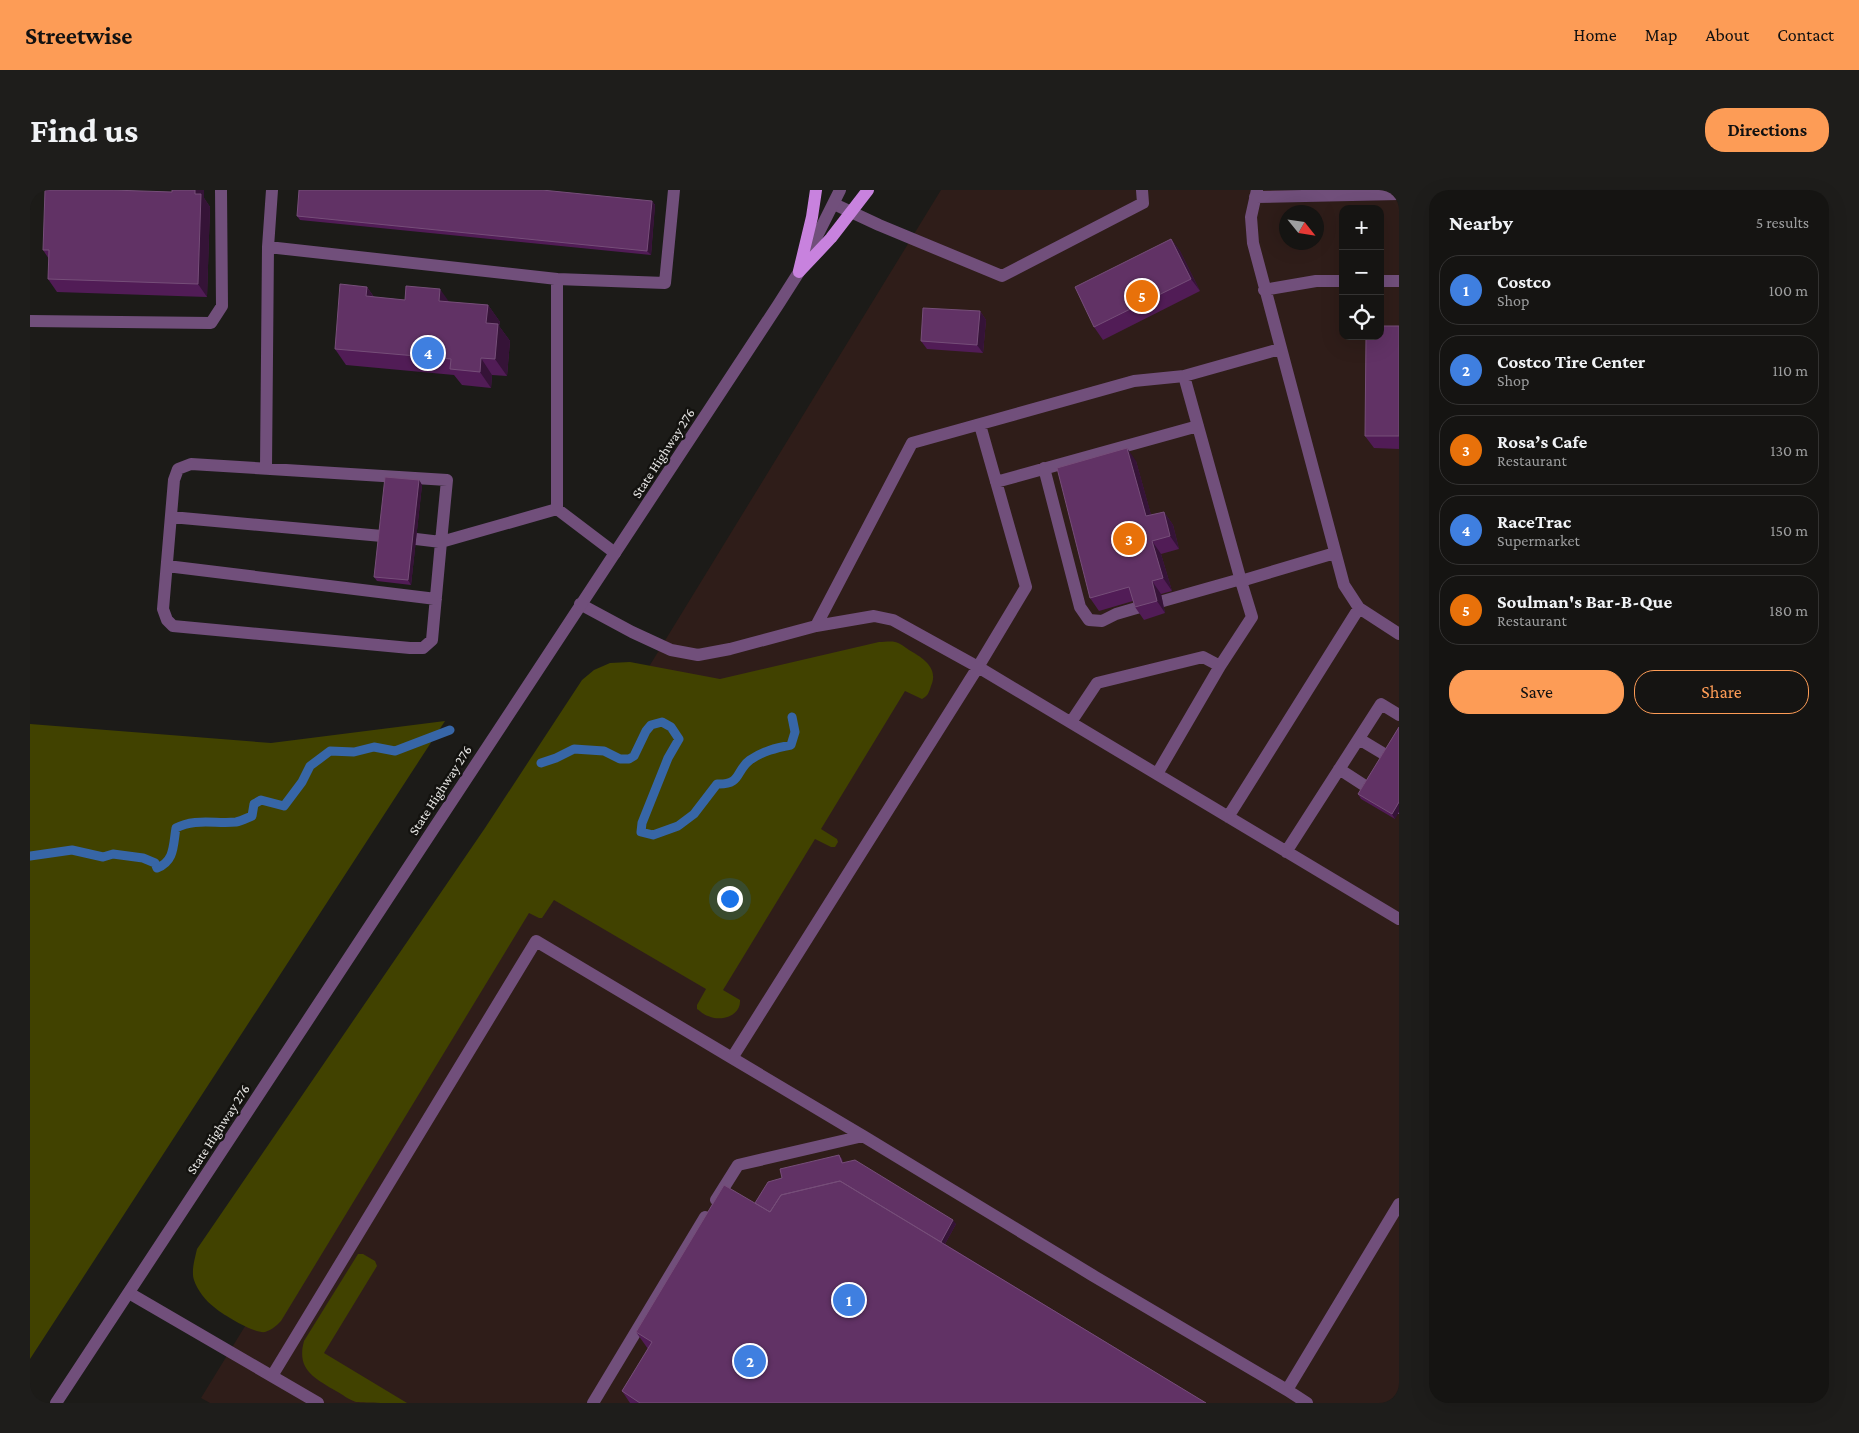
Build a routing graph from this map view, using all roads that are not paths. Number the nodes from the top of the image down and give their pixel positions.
1 (221, 190) edge
2 (272, 190) edge
3 (674, 190) edge
4 (816, 190) edge
5 (840, 190) edge
6 (868, 190) edge
7 (1142, 190) edge
8 (1256, 194) edge
9 (1399, 194) edge
10 (834, 204) junction
11 (851, 213) junction
12 (268, 247) junction
13 (799, 272) junction
14 (557, 279) junction
15 (1339, 281) edge
16 (1384, 281) edge
17 (1399, 281) edge
18 (1264, 290) junction
19 (30, 322) edge
20 (1280, 349) junction
21 (1184, 376) junction
22 (980, 425) junction
23 (1198, 426) junction
24 (266, 467) junction
25 (1044, 468) junction
26 (996, 482) junction
27 (557, 508) junction
28 (171, 517) junction
29 (382, 536) edge
30 (416, 539) dead end
31 (441, 542) junction
32 (615, 552) junction
33 (1335, 553) junction
34 (167, 566) junction
35 (1241, 580) junction
36 (436, 599) junction
37 (1162, 601) dead end
38 (580, 604) junction
39 (1140, 607) edge
40 (1359, 608) junction
41 (816, 626) junction
42 (1399, 634) edge
43 (1220, 666) junction
44 (978, 667) junction
45 (1399, 715) edge
46 (1071, 722) junction
47 (1359, 738) junction
48 (1399, 762) edge
49 (1339, 769) junction
50 (1157, 774) junction
51 (1399, 808) edge
52 (1228, 817) junction
53 (1286, 852) junction
54 (1399, 919) edge
55 (732, 1058) junction
56 (862, 1136) junction
57 (1399, 1204) edge
58 (128, 1293) junction
59 (272, 1376) junction
60 (1287, 1390) junction
61 (56, 1403) edge
62 (318, 1403) edge
63 (593, 1403) edge
64 (1307, 1403) edge

1 - 19 street
2 - 12 street
3 - 14 street
4 - 13 main road
5 - 10 street, State Highway 276
6 - 11 main road
7 - 11 street
8 - 9 street
8 - 18 street
10 - 11 street
10 - 13 street, State Highway 276
11 - 13 main road
12 - 14 street
12 - 24 street
13 - 32 street, State Highway 276
14 - 27 street
15 - 18 street
16 - 17 street
18 - 20 street
20 - 21 street
20 - 33 street
21 - 22 street
21 - 23 street
22 - 26 street
22 - 41 street
23 - 25 street
23 - 35 street
24 - 28 street
24 - 31 street
25 - 26 street
25 - 39 street
26 - 44 street
27 - 31 street
27 - 32 street
28 - 29 street
28 - 34 street
30 - 31 street
31 - 36 street
32 - 38 street, State Highway 276
33 - 35 street
33 - 40 street
34 - 36 street
34 - 36 street
35 - 37 street
35 - 43 street
38 - 41 street
38 - 58 street, State Highway 276
40 - 42 street
40 - 52 street
41 - 44 street
43 - 46 street
43 - 50 street
44 - 46 street
44 - 55 street
45 - 47 street
46 - 50 street
47 - 48 street
47 - 49 street
49 - 51 street
49 - 53 street
50 - 52 street
52 - 53 street
53 - 54 street
55 - 56 street
55 - 59 street
56 - 60 street
56 - 63 street
57 - 60 street
58 - 59 street
58 - 61 street, State Highway 276
59 - 62 street
60 - 64 street

